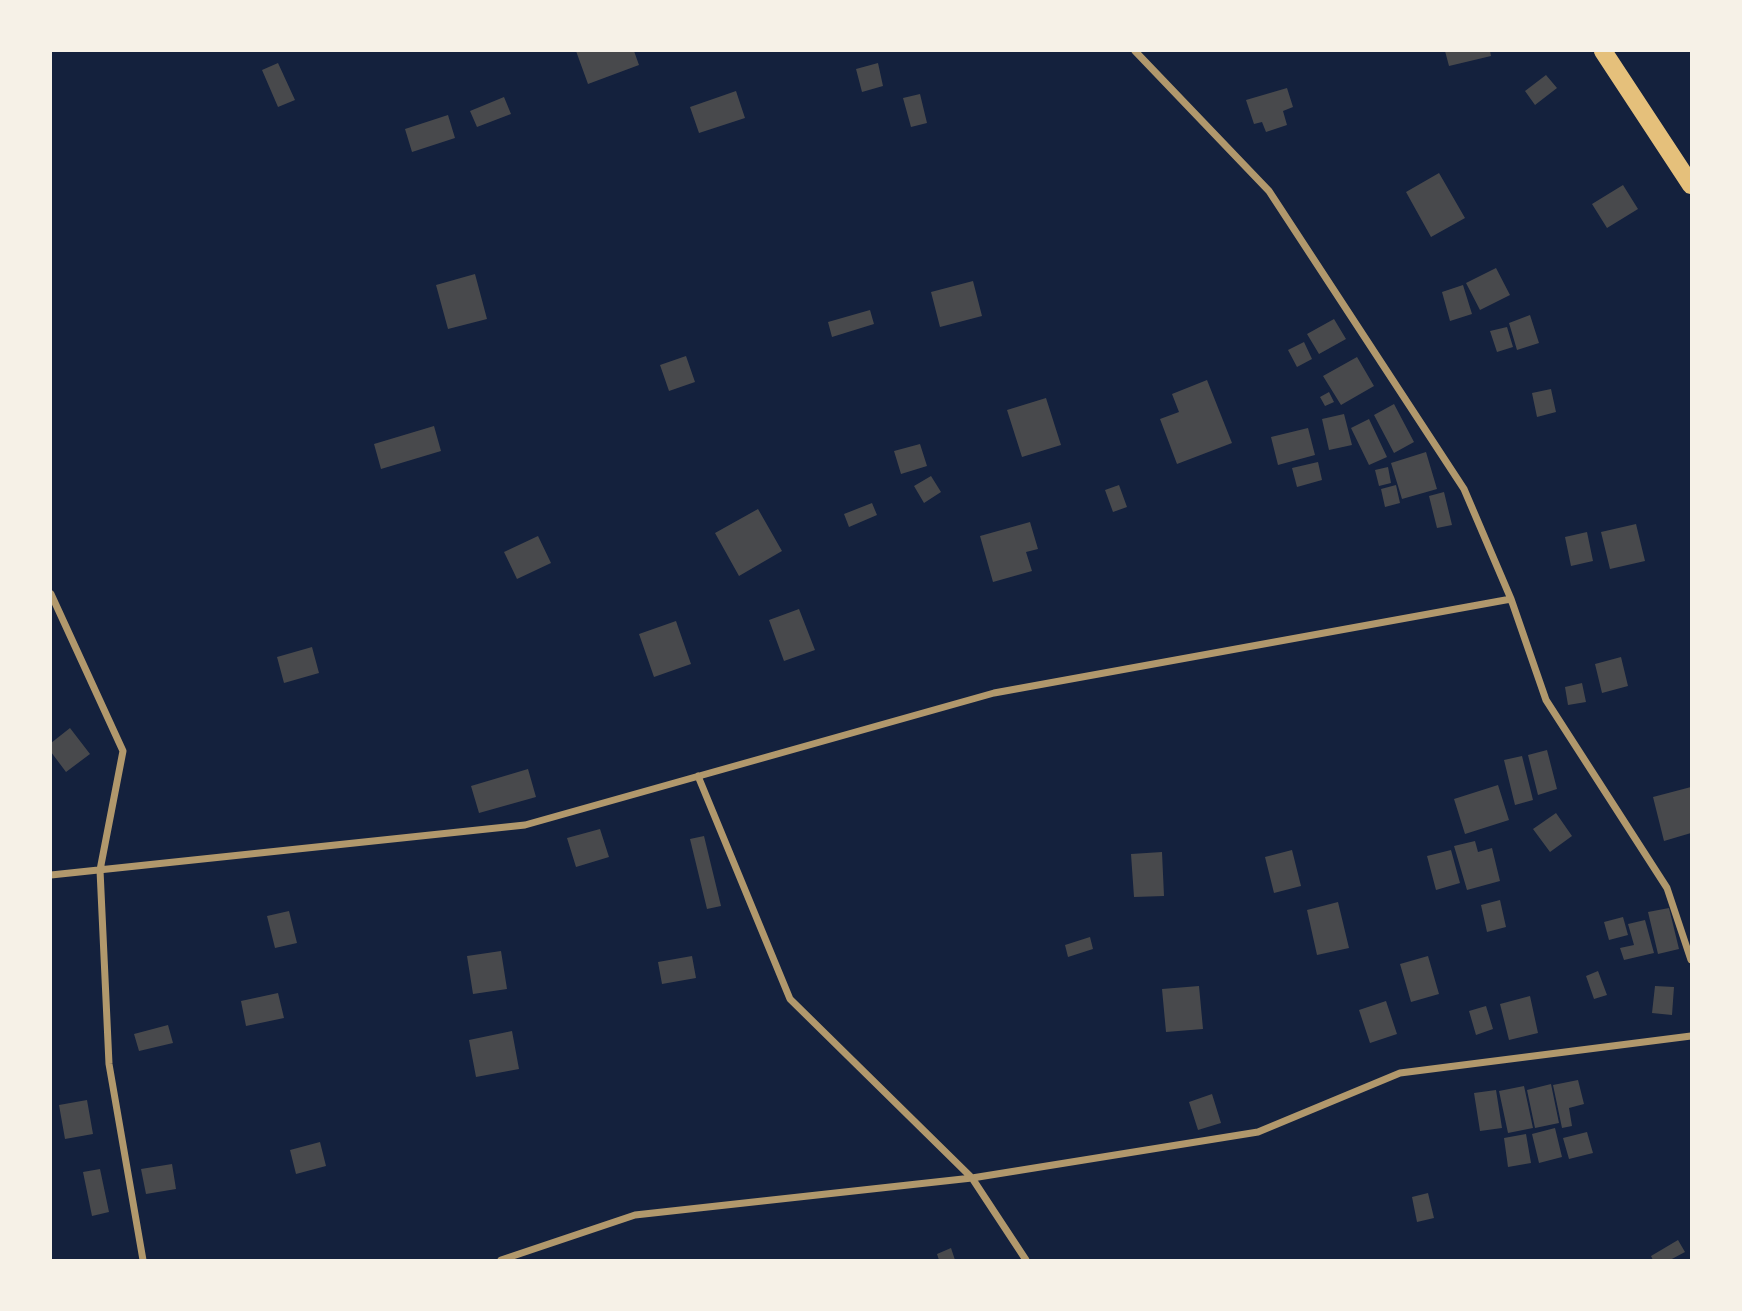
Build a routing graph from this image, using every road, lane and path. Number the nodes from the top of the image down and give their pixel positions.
1 (1135, 51) edge
2 (1604, 51) edge
3 (1691, 185) edge
4 (51, 594) edge
5 (1511, 599) junction
6 (698, 776) junction
7 (100, 870) junction
8 (51, 875) edge
9 (1691, 960) edge
10 (1691, 1036) edge
11 (972, 1178) junction
12 (143, 1260) edge
13 (501, 1260) edge
14 (1026, 1260) edge

1 - 5 street
2 - 3 main road
4 - 7 street
5 - 6 street
5 - 9 street
6 - 7 street
6 - 11 street
7 - 8 street
7 - 12 street
10 - 11 street
11 - 13 street
11 - 14 street

